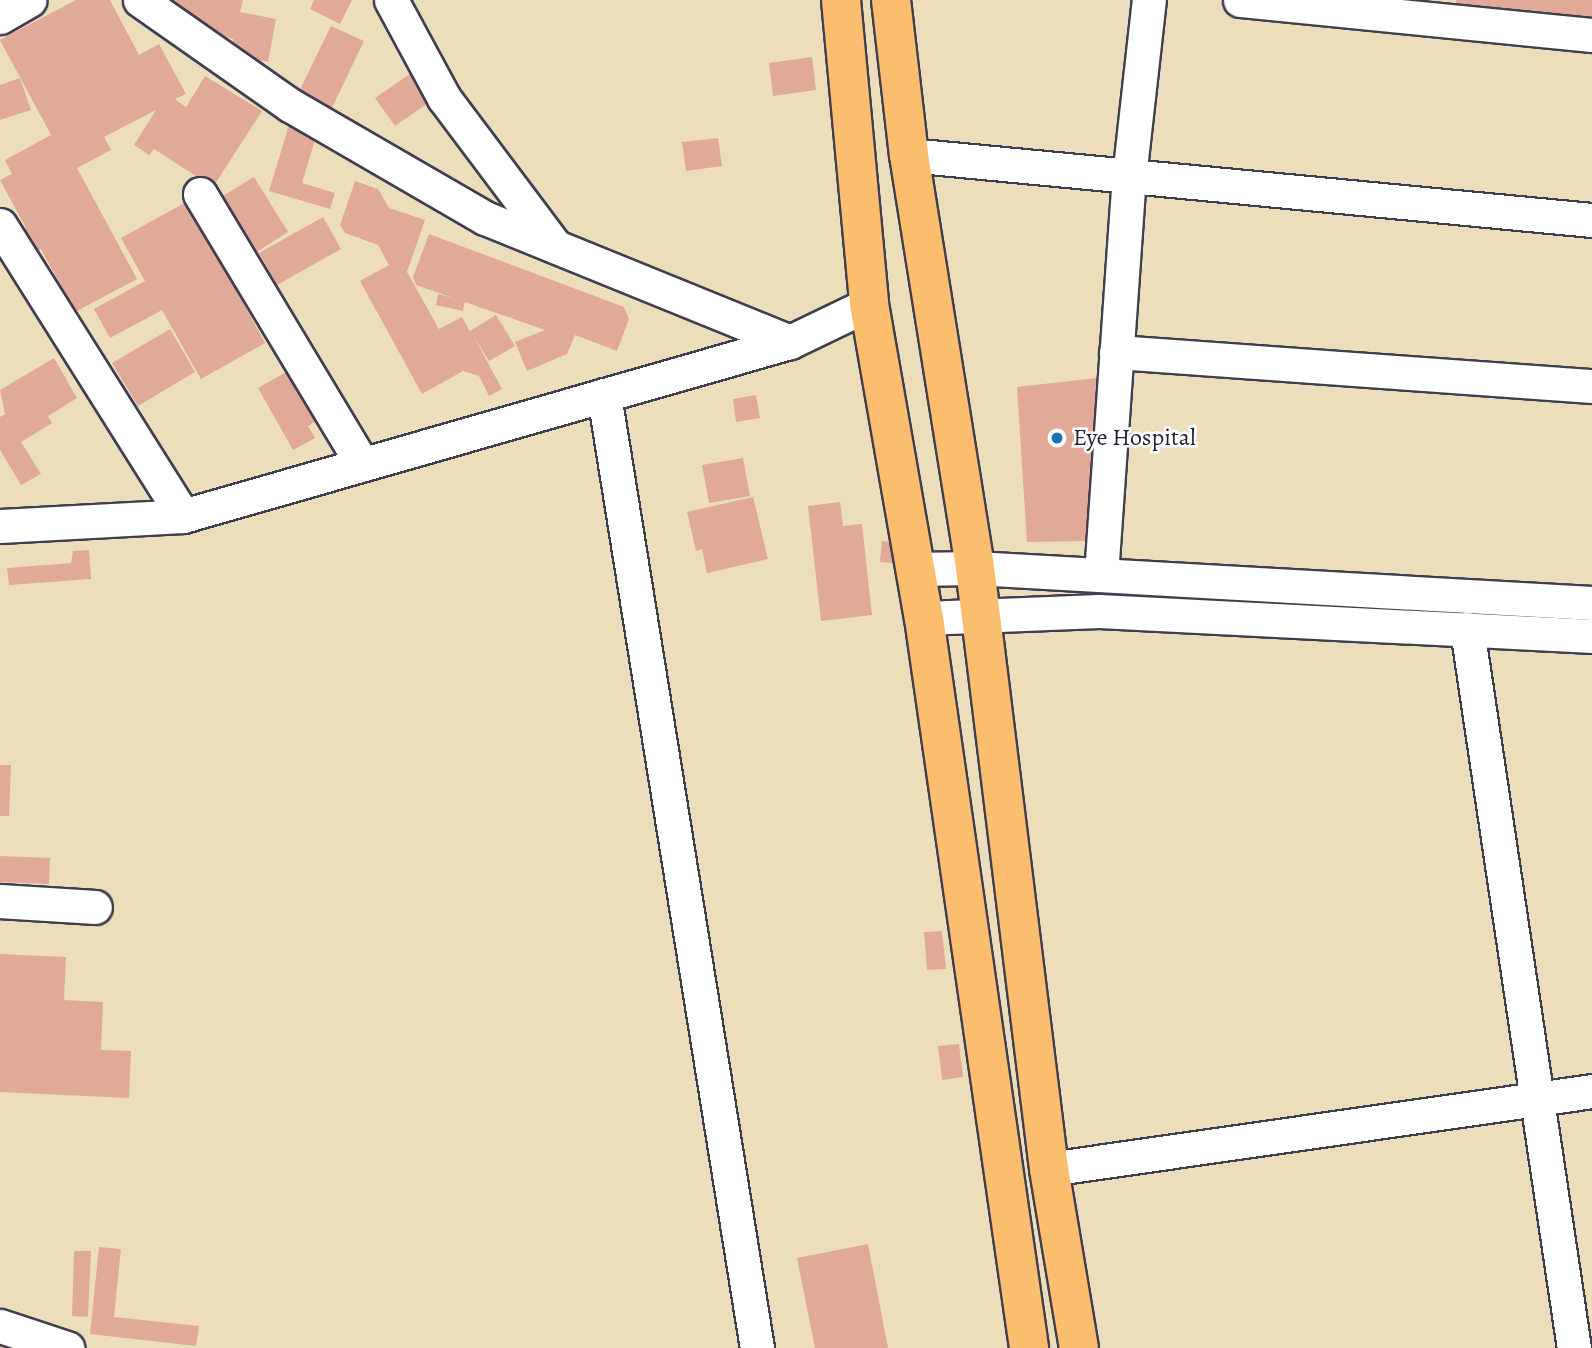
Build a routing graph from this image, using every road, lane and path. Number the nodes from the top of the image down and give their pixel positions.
1 (29, 0) edge
2 (391, 0) edge
3 (841, 0) edge
4 (891, 0) edge
5 (1149, 0) edge
6 (1240, 0) edge
7 (153, 5) edge
8 (0, 18) edge
9 (1592, 35) edge
10 (909, 155) junction
11 (1129, 177) junction
12 (200, 194) dead end
13 (1592, 220) edge
14 (0, 225) edge
15 (555, 246) junction
16 (869, 304) junction
17 (790, 342) junction
18 (1116, 352) junction
19 (1592, 386) edge
20 (604, 395) junction
21 (362, 464) junction
22 (183, 516) junction
23 (0, 526) edge
24 (975, 568) junction
25 (914, 569) junction
26 (1101, 575) junction
27 (1592, 603) edge
28 (979, 613) junction
29 (924, 618) junction
30 (1467, 629) junction
31 (1592, 636) edge
32 (0, 901) edge
33 (95, 907) dead end
34 (1592, 1091) edge
35 (1539, 1099) junction
36 (1049, 1169) junction
37 (0, 1326) edge
38 (67, 1348) edge
39 (757, 1348) edge
40 (1029, 1348) edge
41 (1079, 1348) edge
42 (1574, 1348) edge

1 - 8 street
2 - 15 street
3 - 16 main road
4 - 10 main road
5 - 11 street
6 - 9 street
7 - 15 street
10 - 11 street
10 - 24 main road
11 - 13 street
11 - 18 street
12 - 21 street
14 - 22 street
15 - 17 street
16 - 17 street
16 - 25 main road
17 - 20 street
18 - 19 street
18 - 26 street
20 - 21 street
20 - 39 street
21 - 22 street
22 - 23 street
24 - 25 street
24 - 26 street
24 - 28 main road
25 - 29 main road
26 - 27 street
28 - 29 street
28 - 30 street
28 - 36 main road
29 - 40 main road
30 - 31 street
30 - 35 street
32 - 33 street
34 - 35 street
35 - 36 street
35 - 42 street
36 - 41 main road
37 - 38 street

